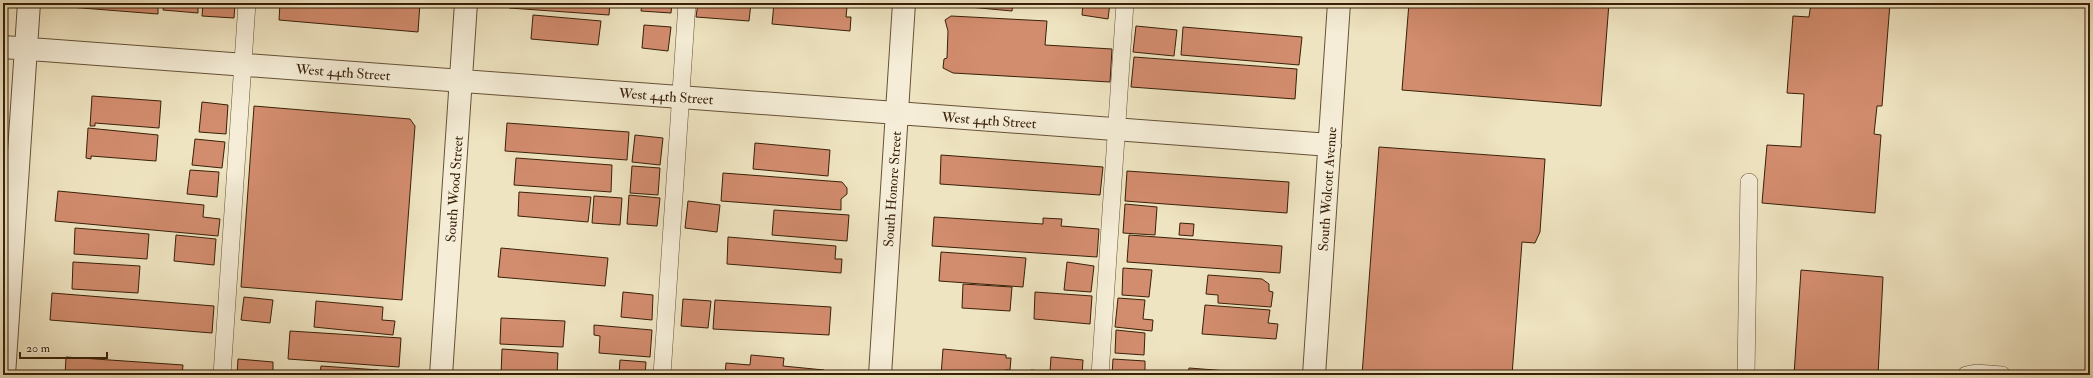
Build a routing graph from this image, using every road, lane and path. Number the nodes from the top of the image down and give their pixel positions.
1 (29, 3) edge
2 (247, 3) edge
3 (466, 3) edge
4 (687, 3) edge
5 (904, 3) edge
6 (1125, 3) edge
7 (1339, 3) edge
8 (3, 47) edge
9 (26, 49) junction
10 (243, 65) junction
11 (461, 81) junction
12 (681, 97) junction
13 (897, 113) junction
14 (1116, 129) junction
15 (1330, 145) junction
16 (1749, 182) dead end
17 (7, 260) edge
18 (4, 375) edge
19 (222, 375) edge
20 (441, 375) edge
21 (662, 375) edge
22 (880, 375) edge
23 (1100, 375) edge
24 (1314, 375) edge
25 (1746, 375) edge
26 (1966, 375) edge
27 (2002, 375) edge

1 - 9 street
2 - 10 lane
3 - 11 street, South Wood Street
4 - 12 lane
5 - 13 street, South Honore Street
6 - 14 lane
7 - 15 street, South Wolcott Avenue
8 - 9 street, West 44th Street
9 - 10 street, West 44th Street
9 - 17 street
10 - 11 street, West 44th Street
10 - 19 lane
11 - 12 street, West 44th Street
11 - 20 street, South Wood Street
12 - 13 street, West 44th Street
12 - 21 lane
13 - 14 street, West 44th Street
13 - 22 street, South Honore Street
14 - 15 street, West 44th Street
14 - 23 lane
15 - 24 street, South Wolcott Avenue
16 - 25 lane
17 - 18 street
26 - 27 lane

